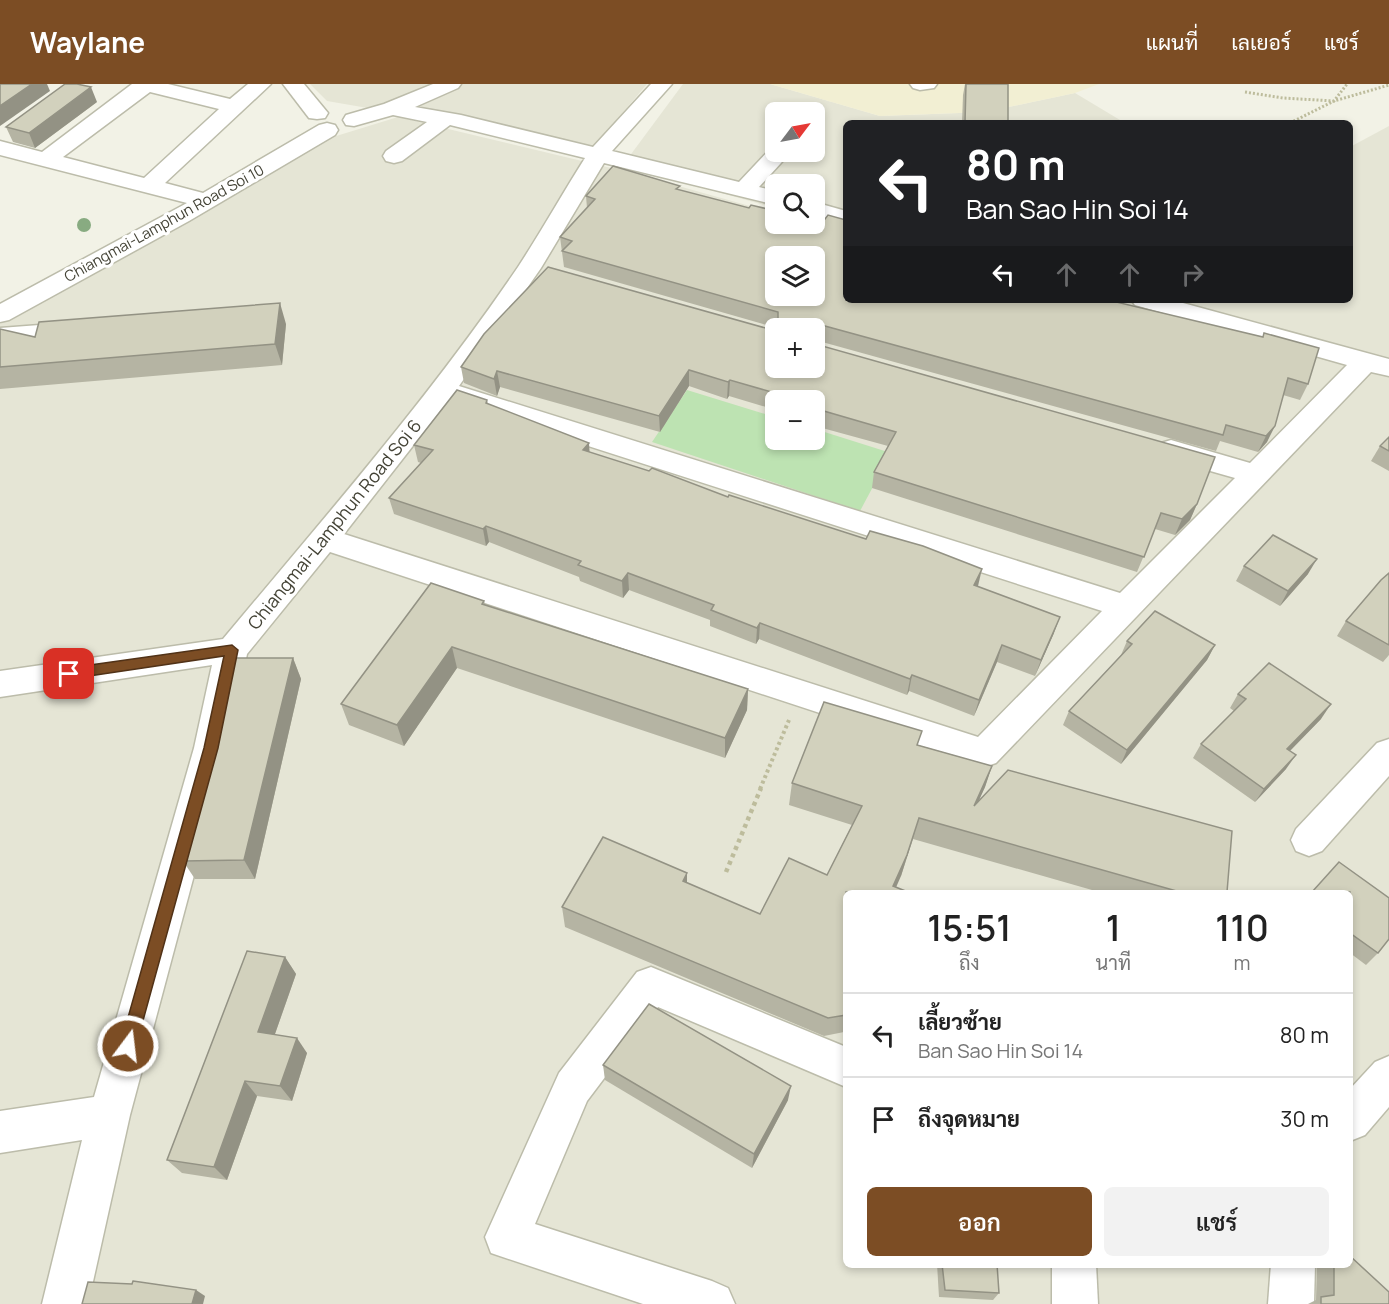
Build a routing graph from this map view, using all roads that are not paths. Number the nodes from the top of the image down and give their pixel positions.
1 (261, 84) edge
2 (293, 84) edge
3 (451, 84) edge
4 (662, 84) edge
5 (920, 84) edge
6 (927, 84) edge
7 (144, 85) edge
8 (234, 106) junction
9 (392, 109) junction
10 (446, 118) junction
11 (322, 121) junction
12 (3, 139) edge
13 (598, 154) junction
14 (394, 156) dead end
15 (45, 160) junction
16 (771, 162) edge
17 (148, 186) junction
18 (744, 190) junction
19 (765, 195) edge
20 (206, 201) junction
21 (825, 212) edge
22 (843, 217) edge
23 (1155, 303) edge
24 (0, 314) edge
25 (105, 328) edge
26 (0, 336) edge
27 (1377, 365) edge
28 (442, 390) junction
29 (1142, 442) edge
30 (1255, 474) junction
31 (324, 539) junction
32 (1126, 607) junction
33 (232, 650) junction
34 (0, 684) edge
35 (1389, 753) edge
36 (1309, 840) dead end
37 (843, 1066) edge
38 (1389, 1076) edge
39 (109, 1115) junction
40 (1353, 1117) edge
41 (0, 1132) edge
42 (1074, 1268) edge
43 (1293, 1268) edge
44 (64, 1304) edge
45 (712, 1304) edge
46 (1075, 1304) edge
47 (1291, 1304) edge

1 - 8 street
2 - 11 street
3 - 9 street, Chiangmai-Lamphun Road Soi 10
4 - 13 street, Chiangmai-Lamphun Road Soi 6
5 - 6 street
7 - 8 street
7 - 15 street
8 - 17 street
9 - 10 street
9 - 11 street, Chiangmai-Lamphun Road Soi 10
10 - 13 street
10 - 14 street
11 - 20 street, Chiangmai-Lamphun Road Soi 10
12 - 15 street
13 - 18 street
13 - 28 street, Chiangmai-Lamphun Road Soi 6
15 - 17 street
16 - 18 street
17 - 20 street
18 - 19 street
20 - 24 street, Chiangmai-Lamphun Road Soi 10
21 - 22 street
23 - 27 street
25 - 26 street
27 - 30 street
28 - 31 street, Chiangmai-Lamphun Road Soi 6
28 - 32 street
29 - 30 street
30 - 32 street
31 - 32 street
31 - 33 street, Chiangmai-Lamphun Road Soi 6
33 - 34 street
33 - 39 street, Chiangmai-Lamphun Road Soi 6
35 - 36 street
37 - 45 street
38 - 40 street
39 - 41 street
39 - 44 street, Chiangmai-Lamphun Road Soi 6
42 - 46 street
43 - 47 street

